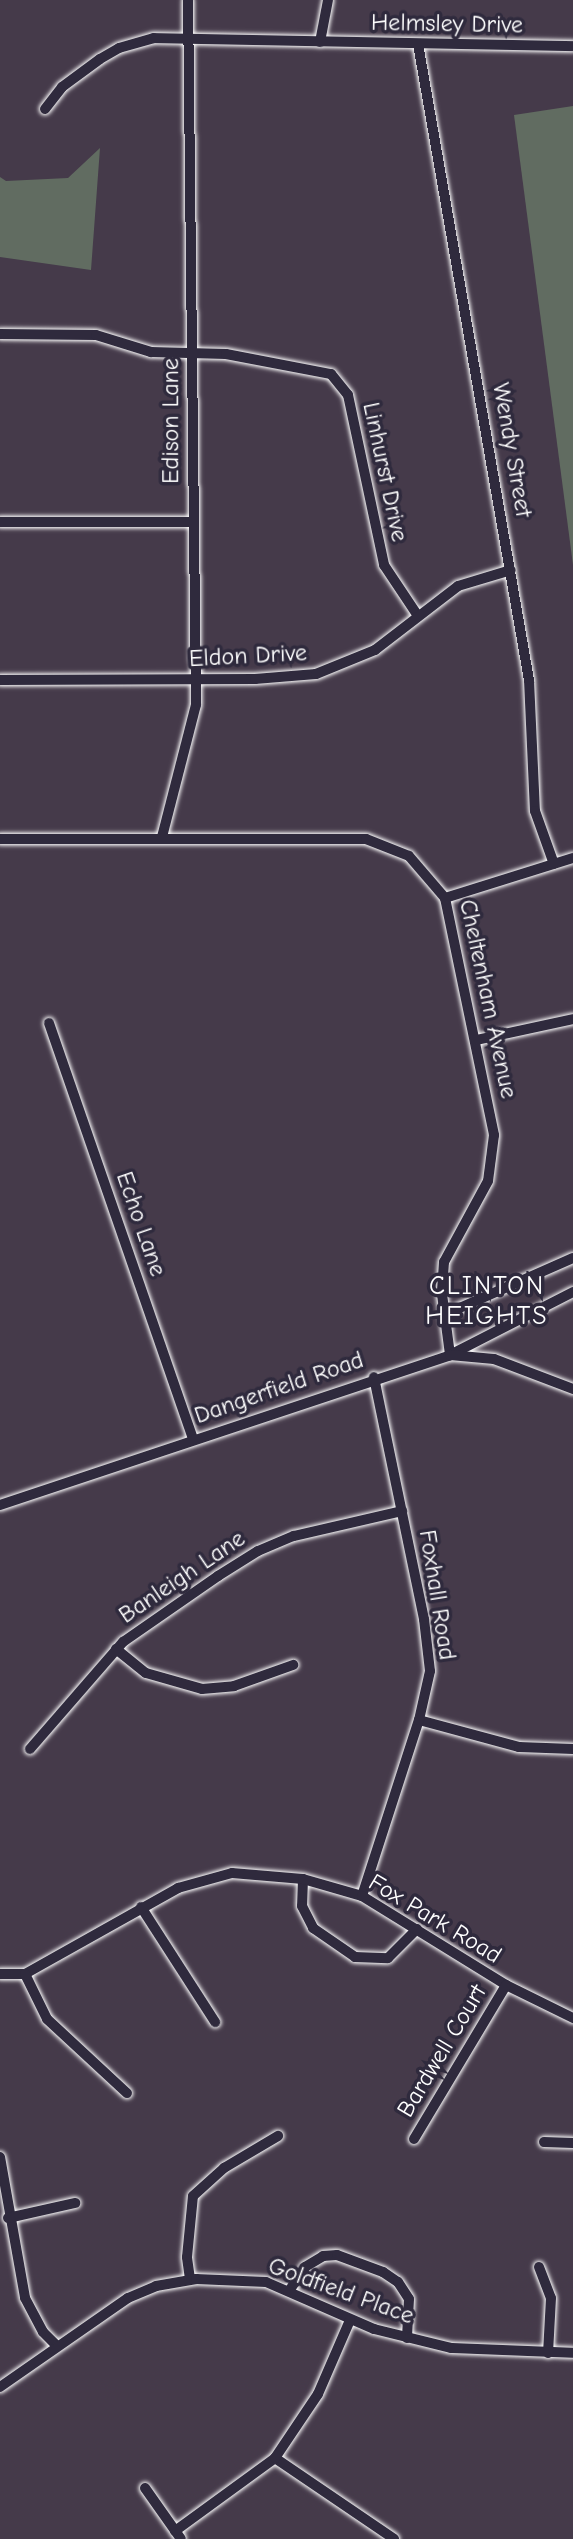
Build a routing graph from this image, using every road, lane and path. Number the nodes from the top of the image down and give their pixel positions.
1 (188, 0) edge
2 (328, 0) edge
3 (192, 38) junction
4 (320, 42) junction
5 (418, 44) junction
6 (573, 46) edge
7 (45, 109) dead end
8 (0, 334) edge
9 (191, 352) junction
10 (0, 522) edge
11 (192, 522) junction
12 (511, 570) junction
13 (418, 616) junction
14 (0, 680) edge
15 (195, 680) junction
16 (162, 838) junction
17 (0, 839) edge
18 (573, 858) edge
19 (554, 864) junction
20 (445, 898) junction
21 (573, 1019) edge
22 (49, 1023) dead end
23 (476, 1040) junction
24 (573, 1258) edge
25 (573, 1292) edge
26 (446, 1314) junction
27 (450, 1354) junction
28 (374, 1377) junction
29 (573, 1390) edge
30 (193, 1440) junction
31 (0, 1505) edge
32 (402, 1511) junction
33 (116, 1649) junction
34 (293, 1665) dead end
35 (419, 1720) junction
36 (30, 1749) dead end
37 (573, 1749) edge
38 (303, 1879) junction
39 (362, 1896) junction
40 (141, 1907) junction
41 (417, 1929) junction
42 (0, 1973) edge
43 (25, 1974) junction
44 (506, 1985) junction
45 (573, 2018) edge
46 (215, 2022) dead end
47 (127, 2093) dead end
48 (278, 2136) dead end
49 (414, 2139) dead end
50 (544, 2142) dead end
51 (573, 2143) edge
52 (0, 2157) edge
53 (75, 2203) dead end
54 (8, 2218) junction
55 (539, 2267) dead end
56 (190, 2279) junction
57 (289, 2291) junction
58 (350, 2320) junction
59 (407, 2338) junction
60 (57, 2346) junction
61 (548, 2353) junction
62 (573, 2353) edge
63 (0, 2387) edge
64 (275, 2458) junction
65 (145, 2488) dead end
66 (178, 2535) edge
67 (394, 2539) edge

1 - 3 street, Edison Lane
2 - 4 street
3 - 4 street, Helmsley Drive
3 - 7 street, Helmsley Drive
3 - 9 street, Edison Lane
4 - 5 street, Helmsley Drive
5 - 6 street, Helmsley Drive
5 - 12 street, Wendy Street
8 - 9 street, Linhurst Drive
9 - 11 street, Edison Lane
9 - 13 street, Linhurst Drive
10 - 11 street
11 - 15 street, Edison Lane
12 - 13 street, Eldon Drive
12 - 19 street, Wendy Street
13 - 15 street, Eldon Drive
14 - 15 street, Eldon Drive
15 - 16 street, Edison Lane
16 - 17 street, Cheltenham Avenue
16 - 20 street, Cheltenham Avenue
18 - 19 street
19 - 20 street
20 - 23 street, Cheltenham Avenue
21 - 23 street
22 - 30 street, Echo Lane
23 - 26 street, Cheltenham Avenue
24 - 26 street
25 - 27 street
26 - 27 street, Cheltenham Avenue
27 - 28 street, Dangerfield Road
27 - 29 street, Dangerfield Road
28 - 30 street, Dangerfield Road
28 - 32 street, Foxhall Road
30 - 31 street, Dangerfield Road
32 - 33 street, Banleigh Lane
32 - 35 street, Foxhall Road
33 - 34 street
33 - 36 street, Banleigh Lane
35 - 37 street
35 - 39 street, Foxhall Road
38 - 39 street, Fox Park Road
38 - 40 street, Fox Park Road
38 - 41 street
39 - 41 street, Fox Park Road
40 - 43 street, Fox Park Road
40 - 46 street
41 - 44 street, Fox Park Road
42 - 43 street
43 - 47 street
44 - 45 street, Fox Park Road
44 - 49 street, Bardwell Court
48 - 56 street
50 - 51 street
52 - 54 street
53 - 54 street
54 - 60 street
55 - 61 street
56 - 57 street, Goldfield Place
56 - 60 street, Goldfield Place
57 - 58 street, Goldfield Place
57 - 59 street
58 - 59 street, Goldfield Place
58 - 64 street
59 - 61 street, Goldfield Place
60 - 63 street, Goldfield Place
61 - 62 street, Goldfield Place
64 - 66 street
64 - 67 street
65 - 66 street

